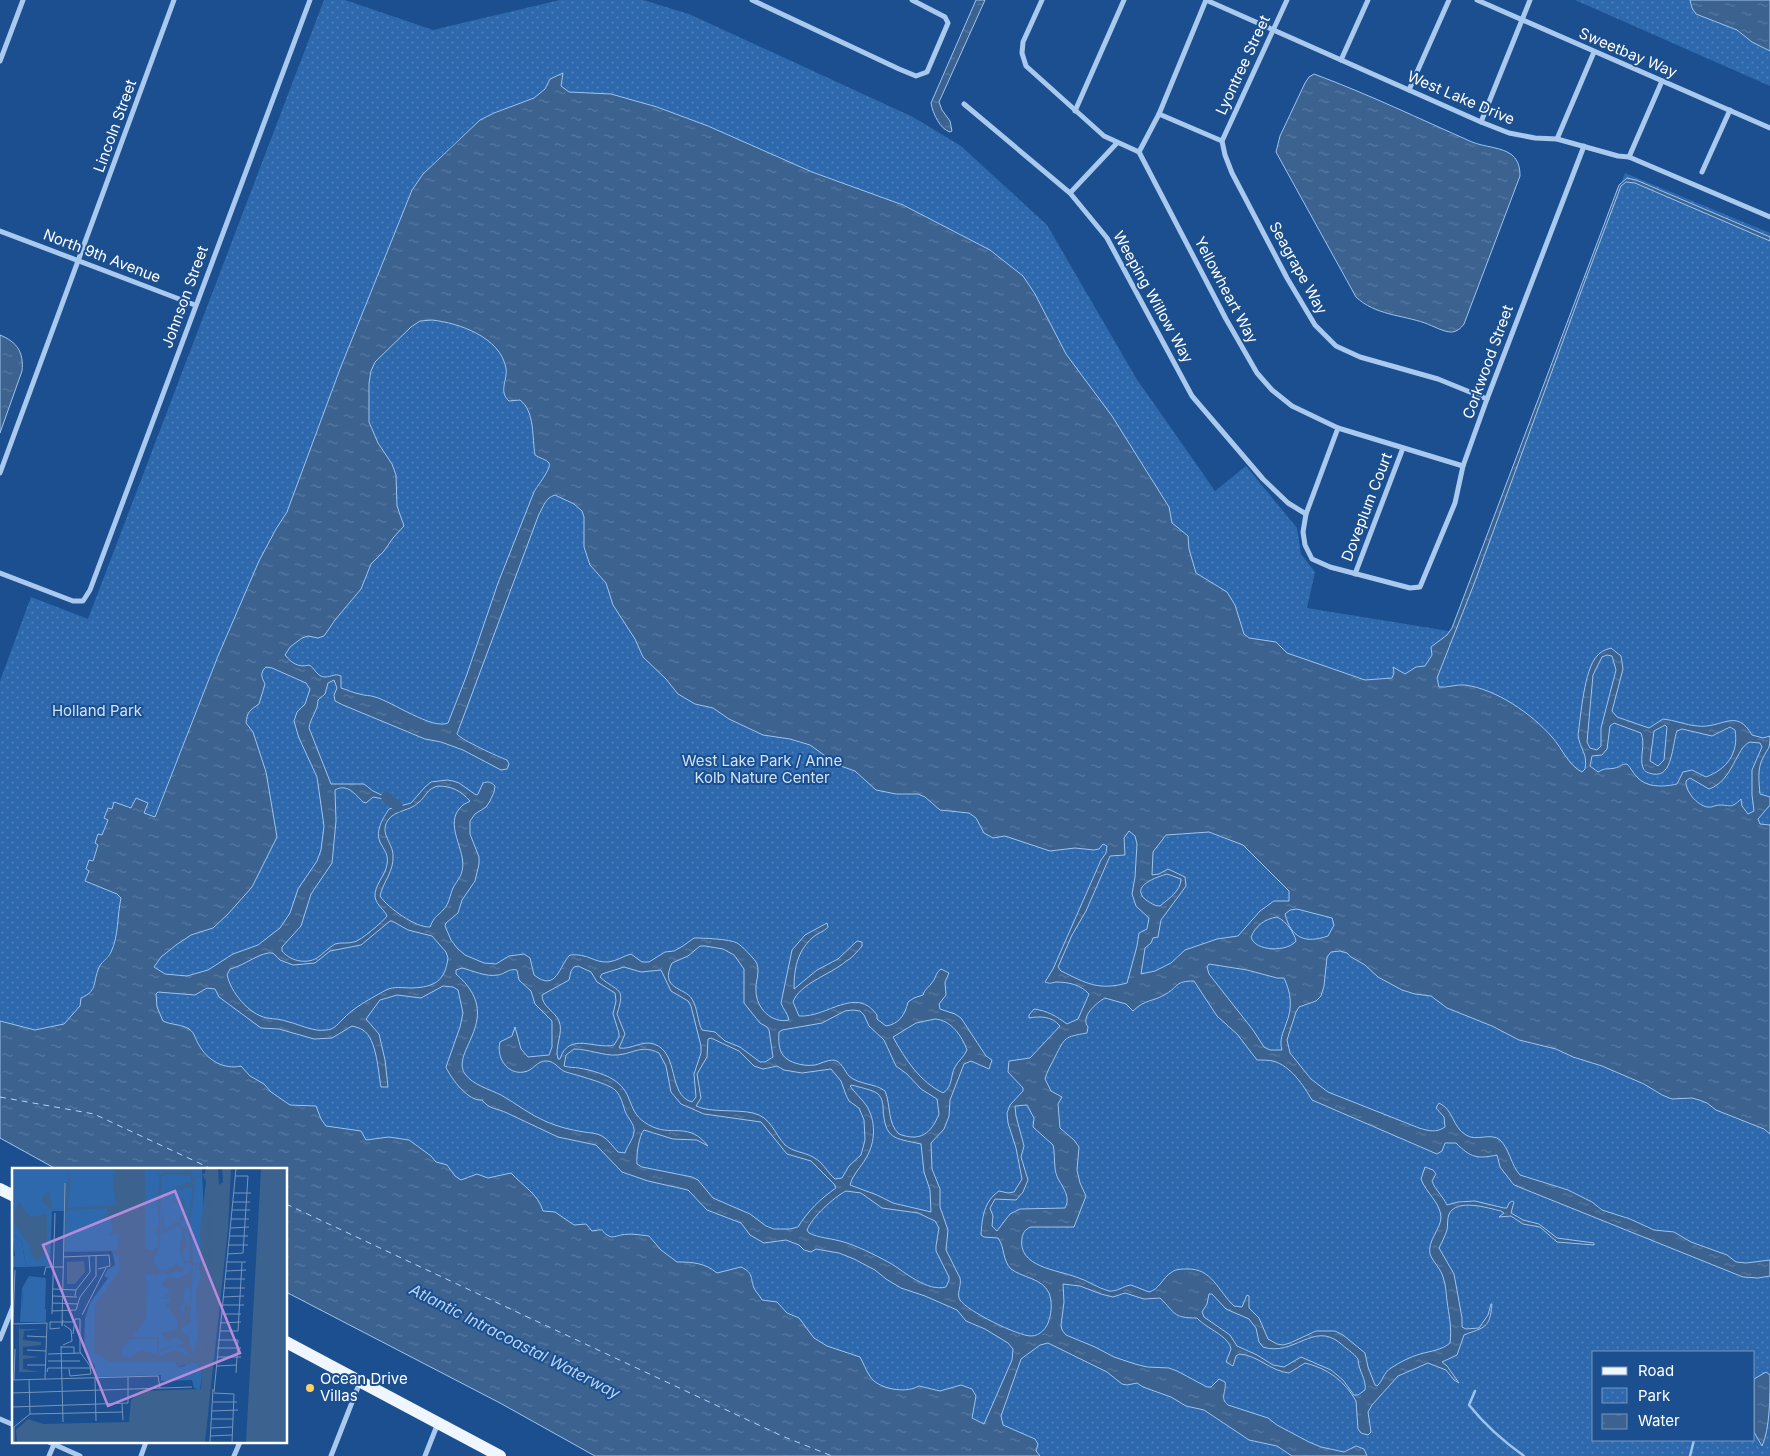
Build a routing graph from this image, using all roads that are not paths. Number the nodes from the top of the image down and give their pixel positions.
1 (23, 0) edge
2 (174, 0) edge
3 (310, 0) edge
4 (752, 0) edge
5 (912, 0) edge
6 (1042, 0) edge
7 (1124, 0) edge
8 (1206, 0) edge
9 (1287, 0) edge
10 (1368, 0) edge
11 (1449, 0) edge
12 (1477, 0) edge
13 (1530, 0) edge
14 (919, 1) edge
15 (1522, 20) junction
16 (1274, 30) junction
17 (1594, 52) junction
18 (1341, 60) junction
19 (0, 61) edge
20 (1662, 80) junction
21 (1409, 90) junction
22 (964, 104) dead end
23 (1730, 110) junction
24 (1075, 111) junction
25 (1160, 114) junction
26 (1481, 122) junction
27 (1770, 128) edge
28 (1557, 139) junction
29 (1222, 141) junction
30 (1117, 142) junction
31 (1584, 146) junction
32 (1139, 152) junction
33 (1629, 157) junction
34 (1702, 172) dead end
35 (1070, 193) junction
36 (1770, 218) edge
37 (0, 231) edge
38 (79, 261) junction
39 (195, 305) junction
40 (1487, 399) junction
41 (1338, 428) junction
42 (1403, 448) junction
43 (1464, 466) junction
44 (0, 473) edge
45 (1306, 514) junction
46 (0, 573) edge
47 (1355, 574) junction
48 (0, 1189) edge
49 (12, 1195) edge
50 (12, 1309) edge
51 (0, 1339) edge
52 (288, 1343) edge
53 (360, 1381) junction
54 (0, 1419) edge
55 (438, 1423) junction
56 (12, 1424) edge
57 (55, 1444) edge
58 (145, 1444) edge
59 (239, 1444) edge
60 (80, 1456) edge
61 (141, 1456) edge
62 (234, 1456) edge
63 (331, 1456) edge
64 (425, 1456) edge
65 (500, 1456) edge

1 - 19 street
2 - 38 street, Lincoln Street
3 - 39 street, Johnson Street
4 - 14 street
5 - 14 street
6 - 24 street
7 - 24 street
8 - 16 street, West Lake Drive
8 - 25 street
9 - 16 street, Lyontree Street
10 - 18 street
11 - 21 street
12 - 15 street, Sweetbay Way
13 - 15 street
15 - 17 street, Sweetbay Way
15 - 26 street
16 - 18 street, West Lake Drive
16 - 29 street, Lyontree Street
17 - 20 street, Sweetbay Way
17 - 28 street
18 - 21 street, West Lake Drive
20 - 23 street, Sweetbay Way
20 - 33 street
21 - 26 street, West Lake Drive
22 - 35 street, Weeping Willow Way
23 - 27 street, Sweetbay Way
23 - 34 street
24 - 30 street
25 - 29 street
25 - 32 street
26 - 28 street, West Lake Drive
28 - 31 street, West Lake Drive
29 - 40 street, Seagrape Way
30 - 32 street
30 - 35 street
31 - 33 street, West Lake Drive
31 - 40 street, Corkwood Street
32 - 41 street, Yellowheart Way
33 - 36 street, West Lake Drive
35 - 45 street, Weeping Willow Way
37 - 38 street, North 9th Avenue
38 - 39 street, North 9th Avenue
38 - 44 street, Lincoln Street
39 - 46 street, Johnson Street
40 - 43 street, Corkwood Street
41 - 42 street, Yellowheart Way
41 - 45 street
42 - 43 street, Yellowheart Way
42 - 47 street, Doveplum Court
43 - 47 street, Corkwood Street
45 - 47 street
48 - 49 main road
50 - 51 street
52 - 53 main road
53 - 55 main road
53 - 63 street
54 - 56 street
55 - 64 street
55 - 65 main road
57 - 60 street
58 - 61 street
59 - 62 street

